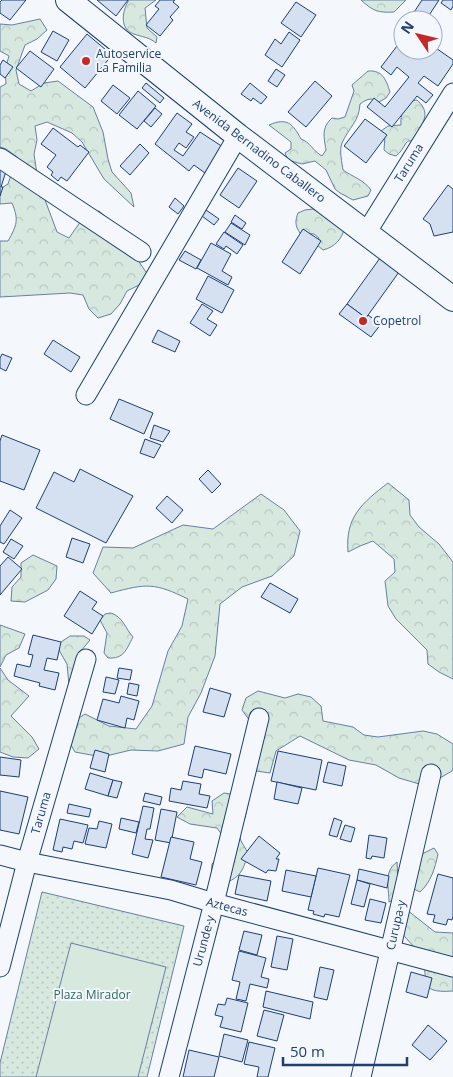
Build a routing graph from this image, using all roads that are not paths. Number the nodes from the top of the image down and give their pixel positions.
1 (68, 0) edge
2 (453, 93) edge
3 (238, 136) junction
4 (0, 158) edge
5 (366, 233) junction
6 (141, 252) dead end
7 (453, 299) edge
8 (86, 395) dead end
9 (86, 659) dead end
10 (259, 718) dead end
11 (431, 774) dead end
12 (0, 855) edge
13 (27, 862) junction
14 (214, 903) junction
15 (390, 950) junction
16 (0, 967) edge
17 (453, 967) edge
18 (169, 1077) edge
19 (362, 1077) edge

1 - 3 main road, Avenida Bernadino Caballero
2 - 5 street, Taruma
3 - 5 main road, Avenida Bernadino Caballero
3 - 8 street
4 - 6 street
5 - 7 main road, Avenida Bernadino Caballero
9 - 13 street, Taruma
10 - 14 street, Urunde-y
11 - 15 street, Curupa-y
12 - 13 street, Aztecas
13 - 14 street, Aztecas
13 - 16 street, Taruma
14 - 15 street, Aztecas
14 - 18 street, Urunde-y
15 - 17 street, Aztecas
15 - 19 street, Curupa-y

